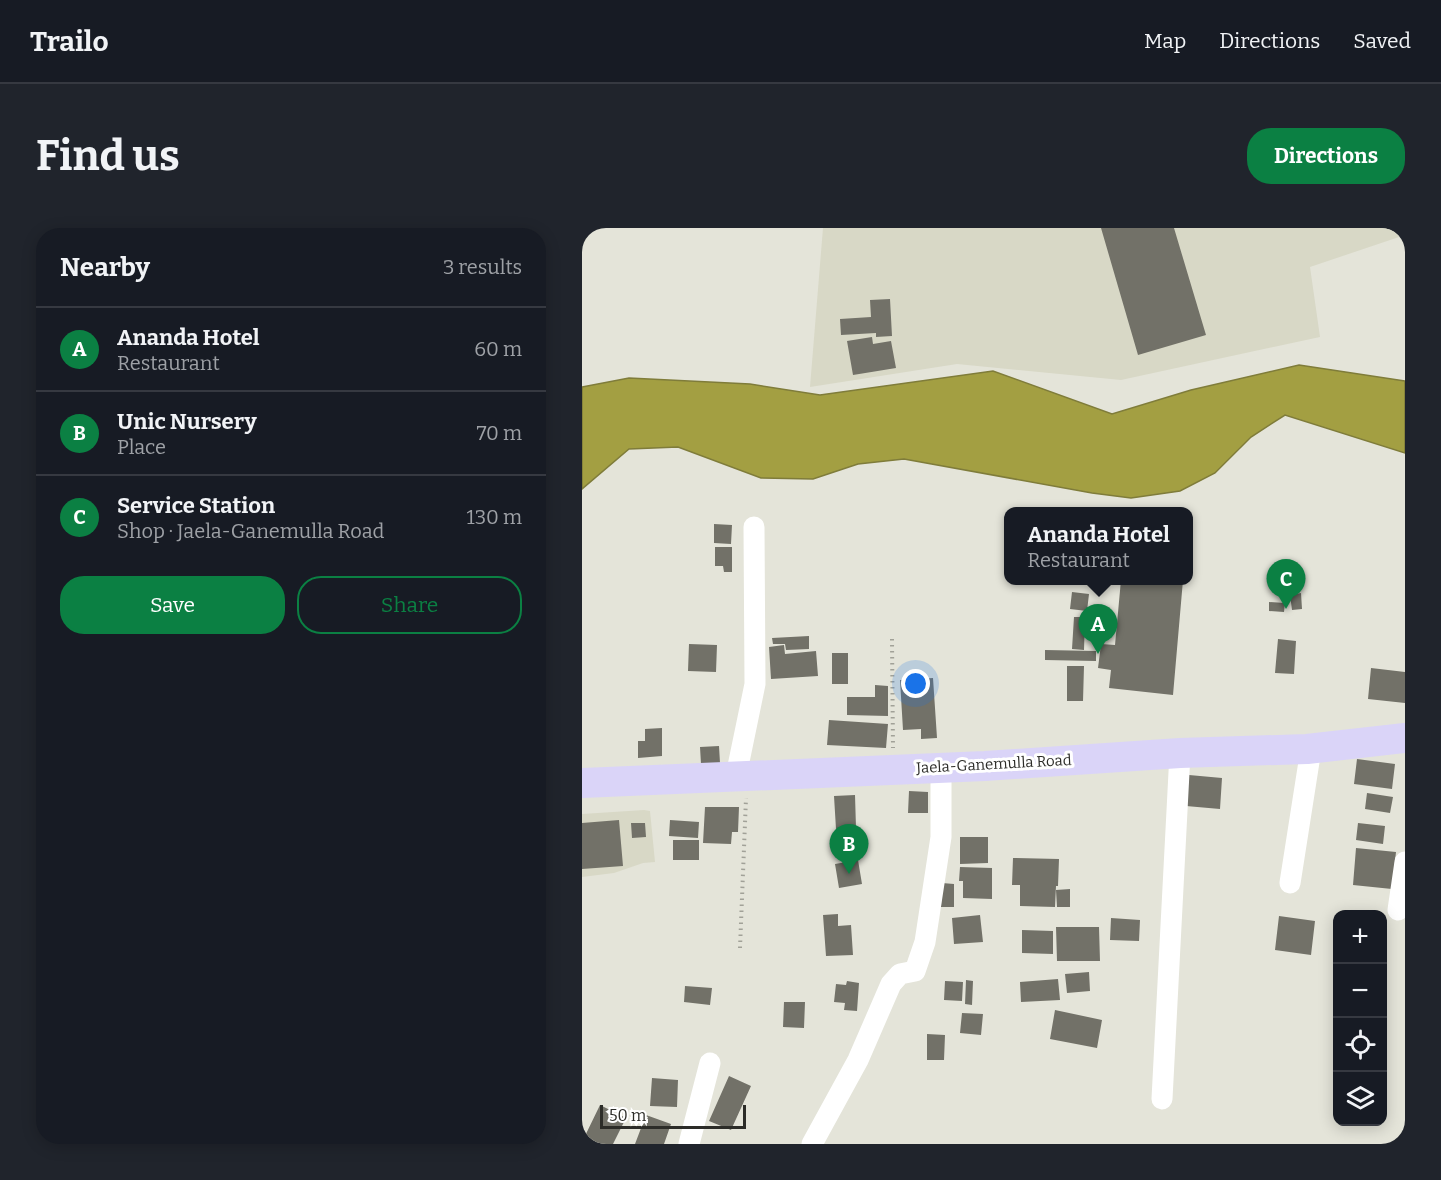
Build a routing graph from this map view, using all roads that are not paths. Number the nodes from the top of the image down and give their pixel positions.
1 (754, 527) dead end
2 (1405, 738) edge
3 (1311, 749) junction
4 (1180, 753) junction
5 (941, 767) junction
6 (741, 776) junction
7 (582, 783) edge
8 (1405, 862) edge
9 (1290, 883) dead end
10 (1398, 910) dead end
11 (710, 1063) dead end
12 (1162, 1099) dead end
13 (689, 1144) edge
14 (812, 1144) edge

1 - 6 street
2 - 3 main road, Jaela-Ganemulla Road
3 - 4 main road, Jaela-Ganemulla Road
3 - 9 street
4 - 5 main road, Jaela-Ganemulla Road
4 - 12 street
5 - 6 main road, Jaela-Ganemulla Road
5 - 14 street
6 - 7 main road, Jaela-Ganemulla Road
8 - 10 street
11 - 13 street

